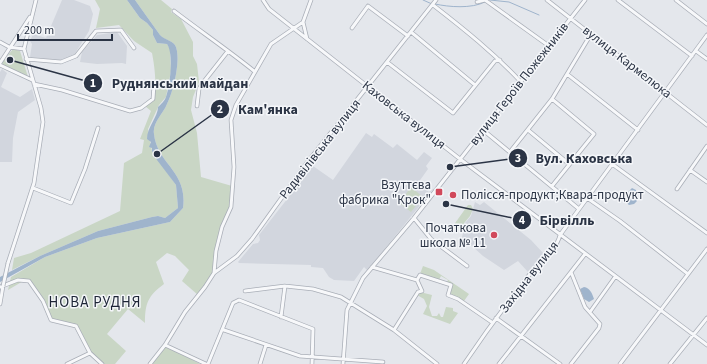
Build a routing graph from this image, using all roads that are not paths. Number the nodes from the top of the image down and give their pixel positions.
1 (36, 0) edge
2 (263, 0) edge
3 (311, 0) edge
4 (436, 0) edge
5 (547, 0) edge
6 (585, 0) edge
7 (618, 0) edge
8 (676, 0) edge
9 (477, 2) dead end
10 (432, 5) junction
11 (174, 11) dead end
12 (31, 15) junction
13 (571, 18) junction
14 (303, 22) junction
15 (707, 24) edge
16 (293, 28) junction
17 (352, 28) dead end
18 (411, 32) junction
19 (591, 34) junction
20 (408, 36) junction
21 (707, 36) edge
22 (307, 39) junction
23 (0, 42) edge
24 (549, 46) junction
25 (9, 47) junction
26 (134, 48) dead end
27 (24, 49) junction
28 (228, 51) junction
29 (696, 51) junction
30 (692, 56) junction
31 (26, 59) junction
32 (707, 59) edge
33 (500, 60) junction
34 (387, 62) junction
35 (0, 64) edge
36 (254, 71) junction
37 (567, 74) junction
38 (32, 80) junction
39 (520, 82) junction
40 (34, 84) junction
41 (154, 85) dead end
42 (475, 86) junction
43 (368, 87) junction
44 (665, 92) junction
45 (552, 99) junction
46 (197, 106) dead end
47 (707, 125) edge
48 (98, 128) dead end
49 (483, 130) junction
50 (528, 130) junction
51 (638, 130) junction
52 (707, 146) edge
53 (510, 152) junction
54 (460, 159) junction
55 (569, 164) junction
56 (612, 164) junction
57 (690, 170) junction
58 (707, 182) edge
59 (552, 186) junction
60 (33, 188) junction
61 (677, 189) dead end
62 (586, 198) junction
63 (579, 209) junction
64 (414, 218) junction
65 (707, 233) edge
66 (560, 235) junction
67 (707, 249) edge
68 (585, 254) junction
69 (215, 260) junction
70 (221, 266) junction
71 (466, 266) dead end
72 (372, 267) junction
73 (571, 272) junction
74 (214, 273) junction
75 (688, 274) junction
76 (615, 277) junction
77 (416, 280) junction
78 (2, 286) edge
79 (285, 286) junction
80 (245, 291) dead end
81 (351, 302) junction
82 (0, 304) edge
83 (660, 310) junction
84 (590, 312) junction
85 (281, 317) junction
86 (496, 318) junction
87 (707, 318) edge
88 (493, 323) junction
89 (224, 330) junction
90 (394, 330) junction
91 (694, 335) junction
92 (522, 337) junction
93 (165, 345) junction
94 (266, 345) junction
95 (707, 345) edge
96 (90, 353) junction
97 (312, 358) junction
98 (343, 360) junction
99 (383, 362) dead end
100 (67, 364) edge
101 (102, 364) edge
102 (150, 364) edge
103 (207, 364) edge
104 (260, 364) edge
105 (312, 364) edge
106 (343, 364) edge
107 (437, 364) edge
108 (464, 364) edge
109 (499, 364) edge
110 (560, 364) edge
111 (571, 364) edge
112 (620, 364) edge
113 (670, 364) edge

1 - 12 street
2 - 16 street, Каховська вулиця
3 - 14 street
4 - 10 street, Радивілівська вулиця
5 - 13 street, вулиця Кармелюка
6 - 13 street, вулиця Героїв Пожежників
7 - 30 street
8 - 15 street
9 - 24 street
10 - 18 street, Радивілівська вулиця
10 - 33 street
11 - 28 street
12 - 25 street
12 - 27 street
13 - 19 street, вулиця Кармелюка
13 - 24 street, вулиця Героїв Пожежників
14 - 16 street
14 - 22 street
16 - 22 street, Каховська вулиця
16 - 36 street
17 - 20 street
18 - 20 street, Радивілівська вулиця
18 - 42 street
19 - 37 street
19 - 44 street, вулиця Кармелюка
20 - 34 street, Радивілівська вулиця
21 - 29 street, Західна вулиця
22 - 43 street, Каховська вулиця
23 - 25 street
24 - 39 street, вулиця Героїв Пожежників
25 - 27 street
25 - 35 street
26 - 31 street
27 - 31 street
28 - 36 street
28 - 46 street
29 - 30 street, Західна вулиця
29 - 32 street
30 - 44 street, Західна вулиця
31 - 38 street
33 - 39 street
33 - 42 street
34 - 42 street
34 - 43 street, Радивілівська вулиця
35 - 38 street
36 - 69 street
37 - 45 street
37 - 51 street
38 - 40 street
39 - 49 street, вулиця Героїв Пожежників
40 - 41 street
40 - 60 street
43 - 54 street, Каховська вулиця
43 - 70 street, Радивілівська вулиця
44 - 47 street, вулиця Кармелюка
44 - 51 street, Західна вулиця
45 - 50 street
45 - 55 street
48 - 60 street
49 - 53 street
49 - 54 street, вулиця Героїв Пожежників
50 - 53 street
50 - 55 street
51 - 56 street, Західна вулиця
52 - 57 street
53 - 59 street
54 - 64 street, вулиця Героїв Пожежників
54 - 66 street, Каховська вулиця
55 - 59 street
56 - 62 street, Західна вулиця
56 - 65 street
57 - 58 street
57 - 61 street
59 - 63 street
60 - 78 street, bridge
62 - 63 street, Західна вулиця
62 - 75 street
63 - 66 street, Західна вулиця
64 - 71 street
64 - 72 street, вулиця Героїв Пожежників
66 - 68 street, Каховська вулиця
66 - 86 street, Західна вулиця
67 - 75 street
68 - 73 street
68 - 76 street, Каховська вулиця
69 - 70 street
69 - 74 street
70 - 74 street, Радивілівська вулиця
72 - 77 street
72 - 81 street, вулиця Героїв Пожежників
73 - 84 street
73 - 92 street
74 - 93 street, Радивілівська вулиця
75 - 83 street
76 - 83 street, Каховська вулиця
76 - 84 street
77 - 88 street
77 - 90 street
78 - 82 street
78 - 96 street
79 - 80 street
79 - 81 street
79 - 85 street
81 - 90 street
81 - 98 street, вулиця Героїв Пожежників
83 - 91 street, Каховська вулиця
83 - 112 street
84 - 111 street
85 - 89 street
85 - 97 street
86 - 88 street, Західна вулиця
86 - 92 street
87 - 91 street
88 - 108 street, Західна вулиця
89 - 94 street
89 - 103 street
90 - 107 street
91 - 95 street, Каховська вулиця
91 - 113 street
92 - 109 street
92 - 110 street
93 - 102 street, Радивілівська вулиця
93 - 103 street
94 - 97 street
94 - 104 street
96 - 100 street
96 - 101 street
97 - 98 street
97 - 105 street
98 - 99 street
98 - 106 street, вулиця Героїв Пожежників

